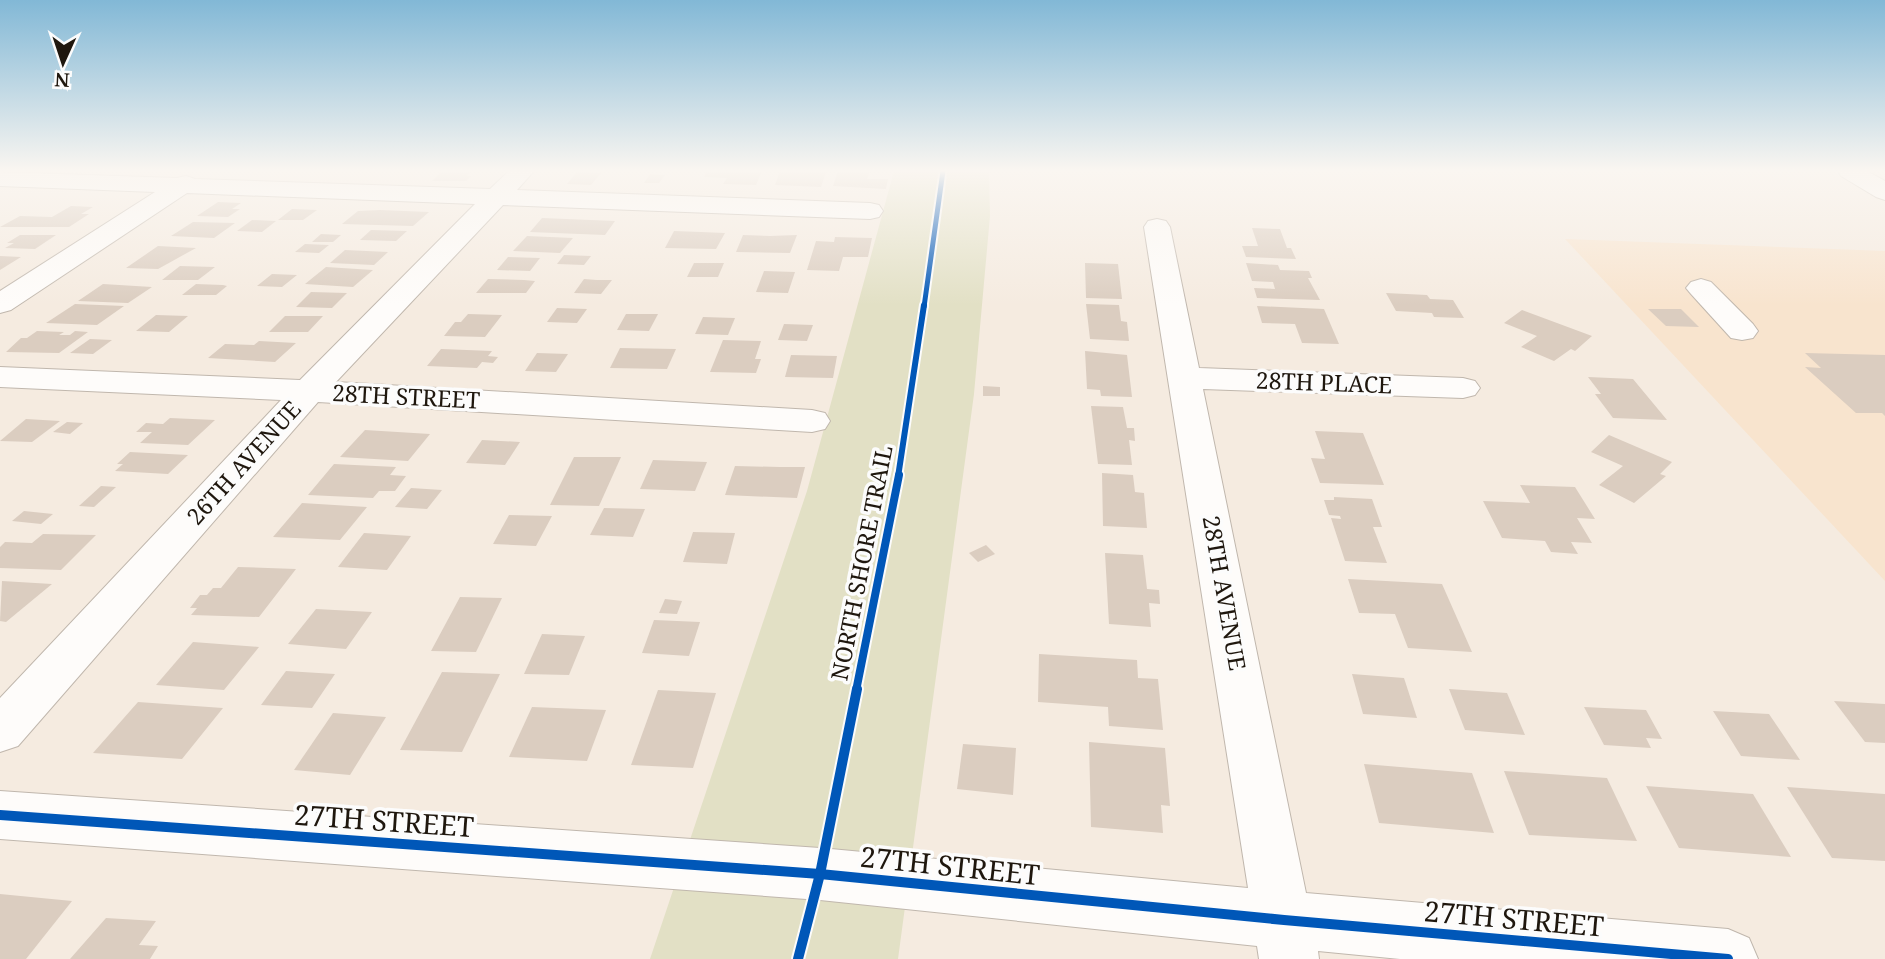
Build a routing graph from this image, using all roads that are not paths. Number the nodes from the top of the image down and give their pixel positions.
1 (135, 216) edge
2 (480, 216) edge
3 (1157, 227) dead end
4 (1701, 288) dead end
5 (0, 304) edge
6 (1742, 331) dead end
7 (0, 377) edge
8 (1185, 378) junction
9 (1463, 388) dead end
10 (309, 391) junction
11 (812, 421) dead end
12 (0, 731) edge
13 (0, 815) edge
14 (1286, 940) edge
15 (1728, 959) edge

1 - 5 street
2 - 10 street, 26TH AVENUE
3 - 8 street, 28TH AVENUE
4 - 6 street
7 - 10 street, 28TH STREET
8 - 9 street, 28TH PLACE
8 - 14 street, 28TH AVENUE
10 - 11 street, 28TH STREET
10 - 12 street, 26TH AVENUE
13 - 14 street, 27TH STREET
14 - 15 street, 27TH STREET

